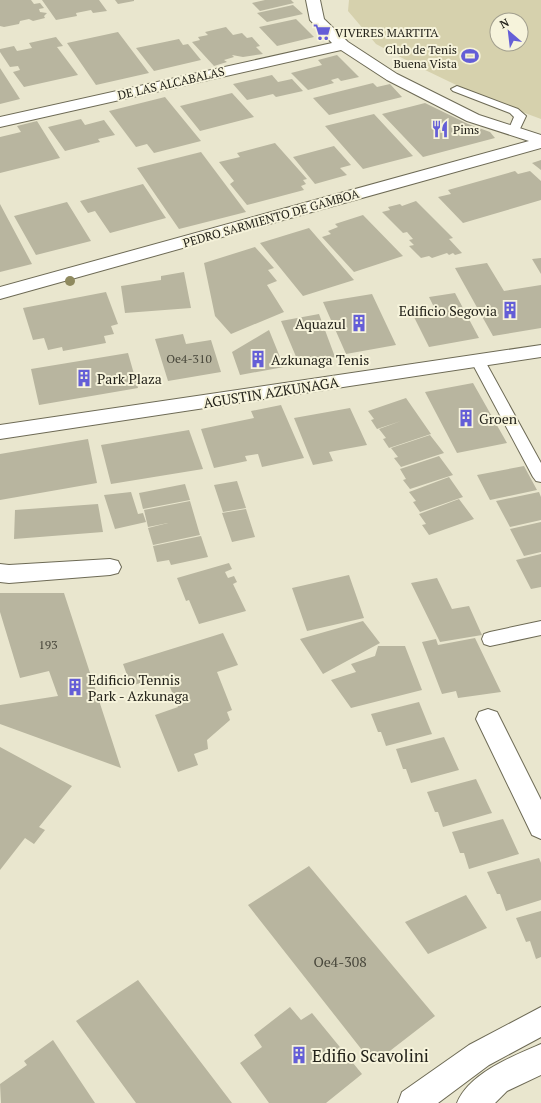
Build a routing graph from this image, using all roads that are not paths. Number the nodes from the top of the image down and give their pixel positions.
1 (313, 0) edge
2 (343, 45) junction
3 (457, 89) dead end
4 (0, 122) edge
5 (514, 131) junction
6 (541, 142) edge
7 (0, 293) edge
8 (541, 351) edge
9 (478, 361) junction
10 (0, 432) edge
11 (541, 477) edge
12 (110, 567) dead end
13 (0, 573) edge
14 (541, 628) edge
15 (490, 639) dead end
16 (488, 718) dead end
17 (541, 827) edge
18 (541, 1021) edge
19 (541, 1059) edge
20 (413, 1103) edge
21 (472, 1103) edge

1 - 2 street
2 - 4 street, DE LAS ALCABALAS
2 - 5 street
3 - 5 lane
5 - 6 street
6 - 7 street, PEDRO SARMIENTO DE GAMBOA
8 - 9 street, AGUSTIN AZKUNAGA
9 - 10 street, AGUSTIN AZKUNAGA
9 - 11 lane
12 - 13 street
14 - 15 lane
16 - 17 street
18 - 20 street
19 - 21 street

